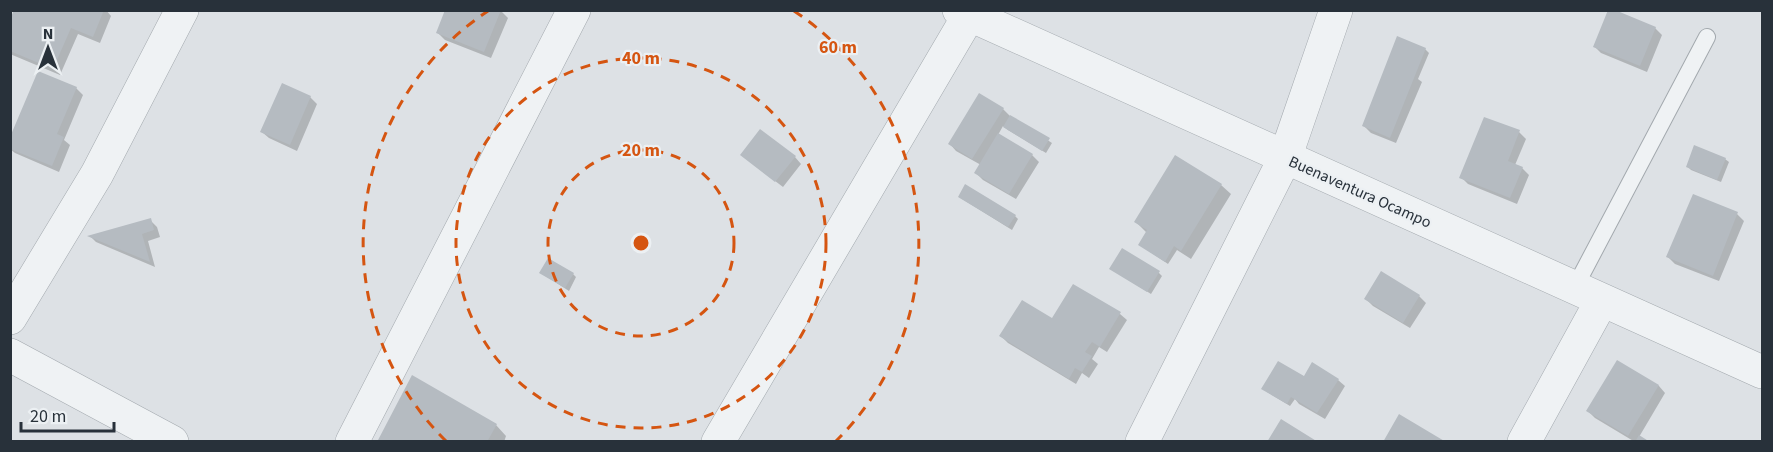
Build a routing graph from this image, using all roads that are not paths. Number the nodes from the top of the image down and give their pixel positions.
1 (182, 10) edge
2 (574, 10) edge
3 (1336, 10) edge
4 (966, 12) edge
5 (1707, 37) dead end
6 (1285, 158) junction
7 (1588, 295) junction
8 (10, 318) edge
9 (10, 355) edge
10 (1762, 372) edge
11 (172, 441) edge
12 (351, 441) edge
13 (718, 441) edge
14 (1142, 441) edge
15 (1524, 441) edge

1 - 8 street
2 - 12 street
3 - 6 street
4 - 6 street, Buenaventura Ocampo
4 - 13 street
5 - 7 lane
6 - 7 street, Buenaventura Ocampo
6 - 14 street
7 - 10 street, Buenaventura Ocampo
7 - 15 street
9 - 11 street

